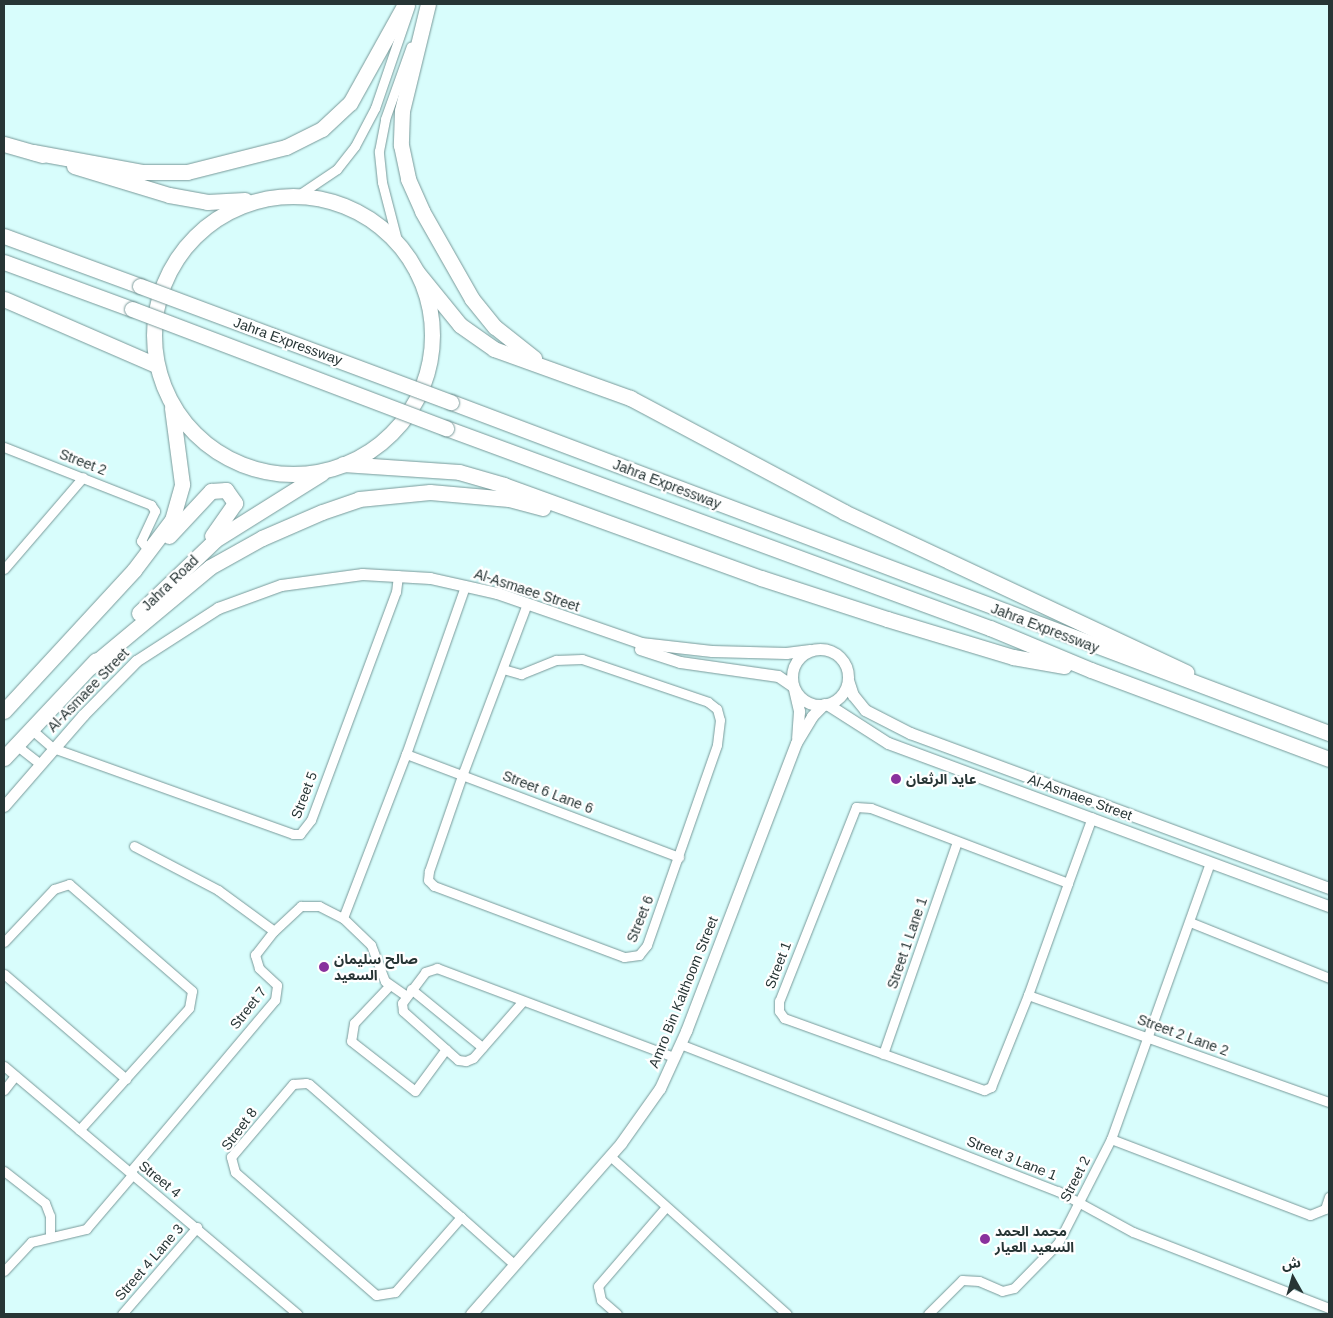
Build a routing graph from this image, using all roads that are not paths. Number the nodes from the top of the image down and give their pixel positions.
1 (405, 4) edge
2 (411, 4) edge
3 (427, 4) edge
4 (4, 144) edge
5 (32, 152) junction
6 (297, 196) junction
7 (262, 199) junction
8 (4, 236) edge
9 (398, 244) junction
10 (4, 262) edge
11 (418, 272) junction
12 (4, 300) edge
13 (156, 365) junction
14 (555, 369) junction
15 (172, 404) junction
16 (4, 446) edge
17 (338, 466) junction
18 (83, 477) junction
19 (612, 525) junction
20 (149, 550) junction
21 (4, 569) edge
22 (134, 570) junction
23 (398, 575) junction
24 (465, 586) junction
25 (161, 590) junction
26 (527, 604) junction
27 (614, 636) junction
28 (810, 650) junction
29 (90, 666) junction
30 (503, 669) junction
31 (1091, 670) junction
32 (848, 680) junction
33 (793, 687) junction
34 (1235, 700) junction
35 (826, 704) junction
36 (4, 711) edge
37 (30, 729) junction
38 (1329, 733) edge
39 (796, 743) junction
40 (16, 745) junction
41 (53, 748) junction
42 (406, 754) junction
43 (4, 758) edge
44 (1329, 759) edge
45 (40, 764) junction
46 (462, 773) junction
47 (4, 806) edge
48 (1092, 817) junction
49 (957, 840) junction
50 (134, 846) dead end
51 (679, 857) junction
52 (1210, 862) junction
53 (1068, 883) junction
54 (1329, 888) edge
55 (1329, 906) edge
56 (342, 918) junction
57 (1190, 922) junction
58 (274, 931) junction
59 (4, 942) edge
60 (4, 974) edge
61 (1329, 978) edge
62 (389, 986) junction
63 (408, 992) junction
64 (1028, 995) junction
65 (522, 1002) junction
66 (1148, 1036) junction
67 (680, 1044) junction
68 (482, 1047) junction
69 (446, 1049) junction
70 (883, 1054) junction
71 (674, 1057) junction
72 (4, 1066) edge
73 (15, 1076) junction
74 (126, 1079) junction
75 (4, 1090) edge
76 (1329, 1102) edge
77 (79, 1130) junction
78 (1111, 1139) junction
79 (610, 1156) junction
80 (4, 1171) edge
81 (131, 1173) junction
82 (1329, 1196) edge
83 (1080, 1200) junction
84 (666, 1207) junction
85 (461, 1218) junction
86 (197, 1227) junction
87 (50, 1237) junction
88 (515, 1265) junction
89 (4, 1271) edge
90 (1329, 1308) edge
91 (122, 1314) edge
92 (297, 1314) edge
93 (471, 1314) edge
94 (617, 1314) edge
95 (787, 1314) edge
96 (928, 1314) edge

1 - 5 highway
2 - 6 street
3 - 9 street
3 - 14 highway
4 - 5 highway
5 - 7 highway
6 - 7 highway
6 - 9 highway
7 - 13 highway
8 - 34 highway, Jahra Expressway, bridge
9 - 11 highway
10 - 31 highway, Jahra Expressway, bridge
11 - 14 highway
11 - 17 highway, Jahra Road
12 - 13 highway
13 - 15 highway
14 - 34 highway
15 - 17 highway
15 - 20 highway
16 - 18 street, Street 2
17 - 19 highway
17 - 25 highway, Jahra Road
18 - 20 street, Street 2
18 - 21 street
19 - 29 highway
19 - 31 highway
20 - 22 highway
22 - 25 highway
22 - 36 highway
23 - 24 street, Al-Asmaee Street
23 - 41 street, Al-Asmaee Street
23 - 41 street, Street 5
24 - 26 street, Al-Asmaee Street
24 - 42 street
25 - 29 highway, Jahra Road
26 - 27 street, Al-Asmaee Street
26 - 30 street, Street 6
27 - 28 street, Al-Asmaee Street
27 - 33 street, Al-Asmaee Street
28 - 32 street
28 - 33 street
29 - 37 highway, Jahra Road
30 - 46 street, Street 6
30 - 51 street, Street 6
31 - 44 highway, Jahra Expressway
32 - 35 street
32 - 54 street, Al-Asmaee Street
33 - 35 street
33 - 39 street, Amro Bin Kalthoom Street
34 - 38 highway, Jahra Expressway
35 - 39 street, Amro Bin Kalthoom Street
35 - 48 street, Al-Asmaee Street
37 - 40 highway, Jahra Road
37 - 41 street
39 - 67 street, Amro Bin Kalthoom Street
40 - 43 highway, Jahra Road
40 - 45 street
41 - 45 street, Al-Asmaee Street
42 - 46 street, Street 6 Lane 6
42 - 56 street
45 - 47 street, Al-Asmaee Street
46 - 51 street, Street 6 Lane 6
46 - 51 street, Street 6
48 - 52 street, Al-Asmaee Street
48 - 53 street, Street 1
49 - 53 street, Street 1
49 - 70 street, Street 1 Lane 1
49 - 70 street, Street 1
50 - 58 street
52 - 55 street, Al-Asmaee Street
52 - 57 street, Street 2
53 - 64 street, Street 1
56 - 58 street, Street 7
56 - 62 street, Street 7
57 - 61 street
57 - 66 street, Street 2
58 - 81 street, Street 7
59 - 74 street
60 - 74 street
62 - 63 street
62 - 69 street
63 - 65 street
63 - 68 street
63 - 69 street
64 - 66 street, Street 2 Lane 2
64 - 70 street, Street 1
65 - 68 street
65 - 71 street
66 - 76 street, Street 2 Lane 2
66 - 78 street, Street 2
67 - 71 street, Amro Bin Kalthoom Street
67 - 83 street, Street 3 Lane 1
68 - 69 street
71 - 79 street, Amro Bin Kalthoom Street
72 - 73 street, Street 4
73 - 75 street
73 - 77 street, Street 4
74 - 77 street
77 - 81 street, Street 4
78 - 82 street
78 - 83 street, Street 2
79 - 84 street
79 - 88 street, Amro Bin Kalthoom Street
80 - 87 street
81 - 86 street, Street 4
81 - 87 street
83 - 90 street, Street 3 Lane 1
83 - 96 street, Street 2
84 - 94 street
84 - 95 street
85 - 85 street, Street 8
85 - 88 street, Street 8
86 - 91 street, Street 4 Lane 3
86 - 92 street, Street 4
87 - 89 street
88 - 93 street, Amro Bin Kalthoom Street

